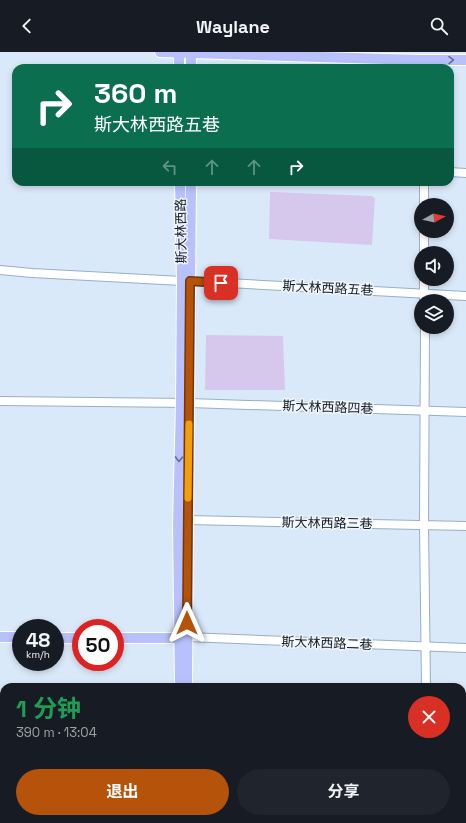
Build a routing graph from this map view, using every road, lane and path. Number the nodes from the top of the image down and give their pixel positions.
1 (160, 52) edge
2 (179, 52) edge
3 (191, 53) edge
4 (423, 60) edge
5 (466, 60) edge
6 (179, 64) edge
7 (191, 64) edge
8 (454, 172) edge
9 (466, 173) edge
10 (180, 186) edge
11 (191, 186) edge
12 (424, 186) edge
13 (424, 198) edge
14 (0, 270) edge
15 (186, 281) junction
16 (414, 296) edge
17 (454, 296) edge
18 (466, 296) edge
19 (424, 334) edge
20 (0, 401) edge
21 (185, 404) junction
22 (425, 411) junction
23 (466, 412) edge
24 (188, 520) junction
25 (424, 525) junction
26 (466, 526) edge
27 (0, 637) edge
28 (12, 637) edge
29 (124, 638) edge
30 (183, 638) junction
31 (426, 646) junction
32 (466, 648) edge
33 (180, 683) edge
34 (187, 683) edge
35 (426, 683) edge

1 - 2 main road
2 - 3 main road
2 - 6 main road
3 - 4 main road
3 - 7 main road
4 -> 5 main road
8 - 9 street
10 - 15 main road, 斯大林西路
11 - 15 main road, 斯大林西路
12 - 13 street
14 - 15 street, 斯大林西路五巷
15 - 16 street, 斯大林西路五巷
15 - 21 main road, 斯大林西路
17 - 18 street, 斯大林西路五巷
19 - 22 street
20 - 21 street, 斯大林西路四巷
21 - 22 street, 斯大林西路四巷
21 - 24 main road, 斯大林西路
21 -> 30 main road, 斯大林西路
22 - 23 street, 斯大林西路四巷
22 - 25 street
24 - 25 street, 斯大林西路三巷
24 - 30 main road, 斯大林西路
25 - 26 street, 斯大林西路三巷
25 - 31 street
27 - 28 main road
29 - 30 main road
30 - 31 street, 斯大林西路二巷
30 - 33 main road, 斯大林西路
30 - 34 main road, 斯大林西路
31 - 32 street, 斯大林西路二巷
31 - 35 street

